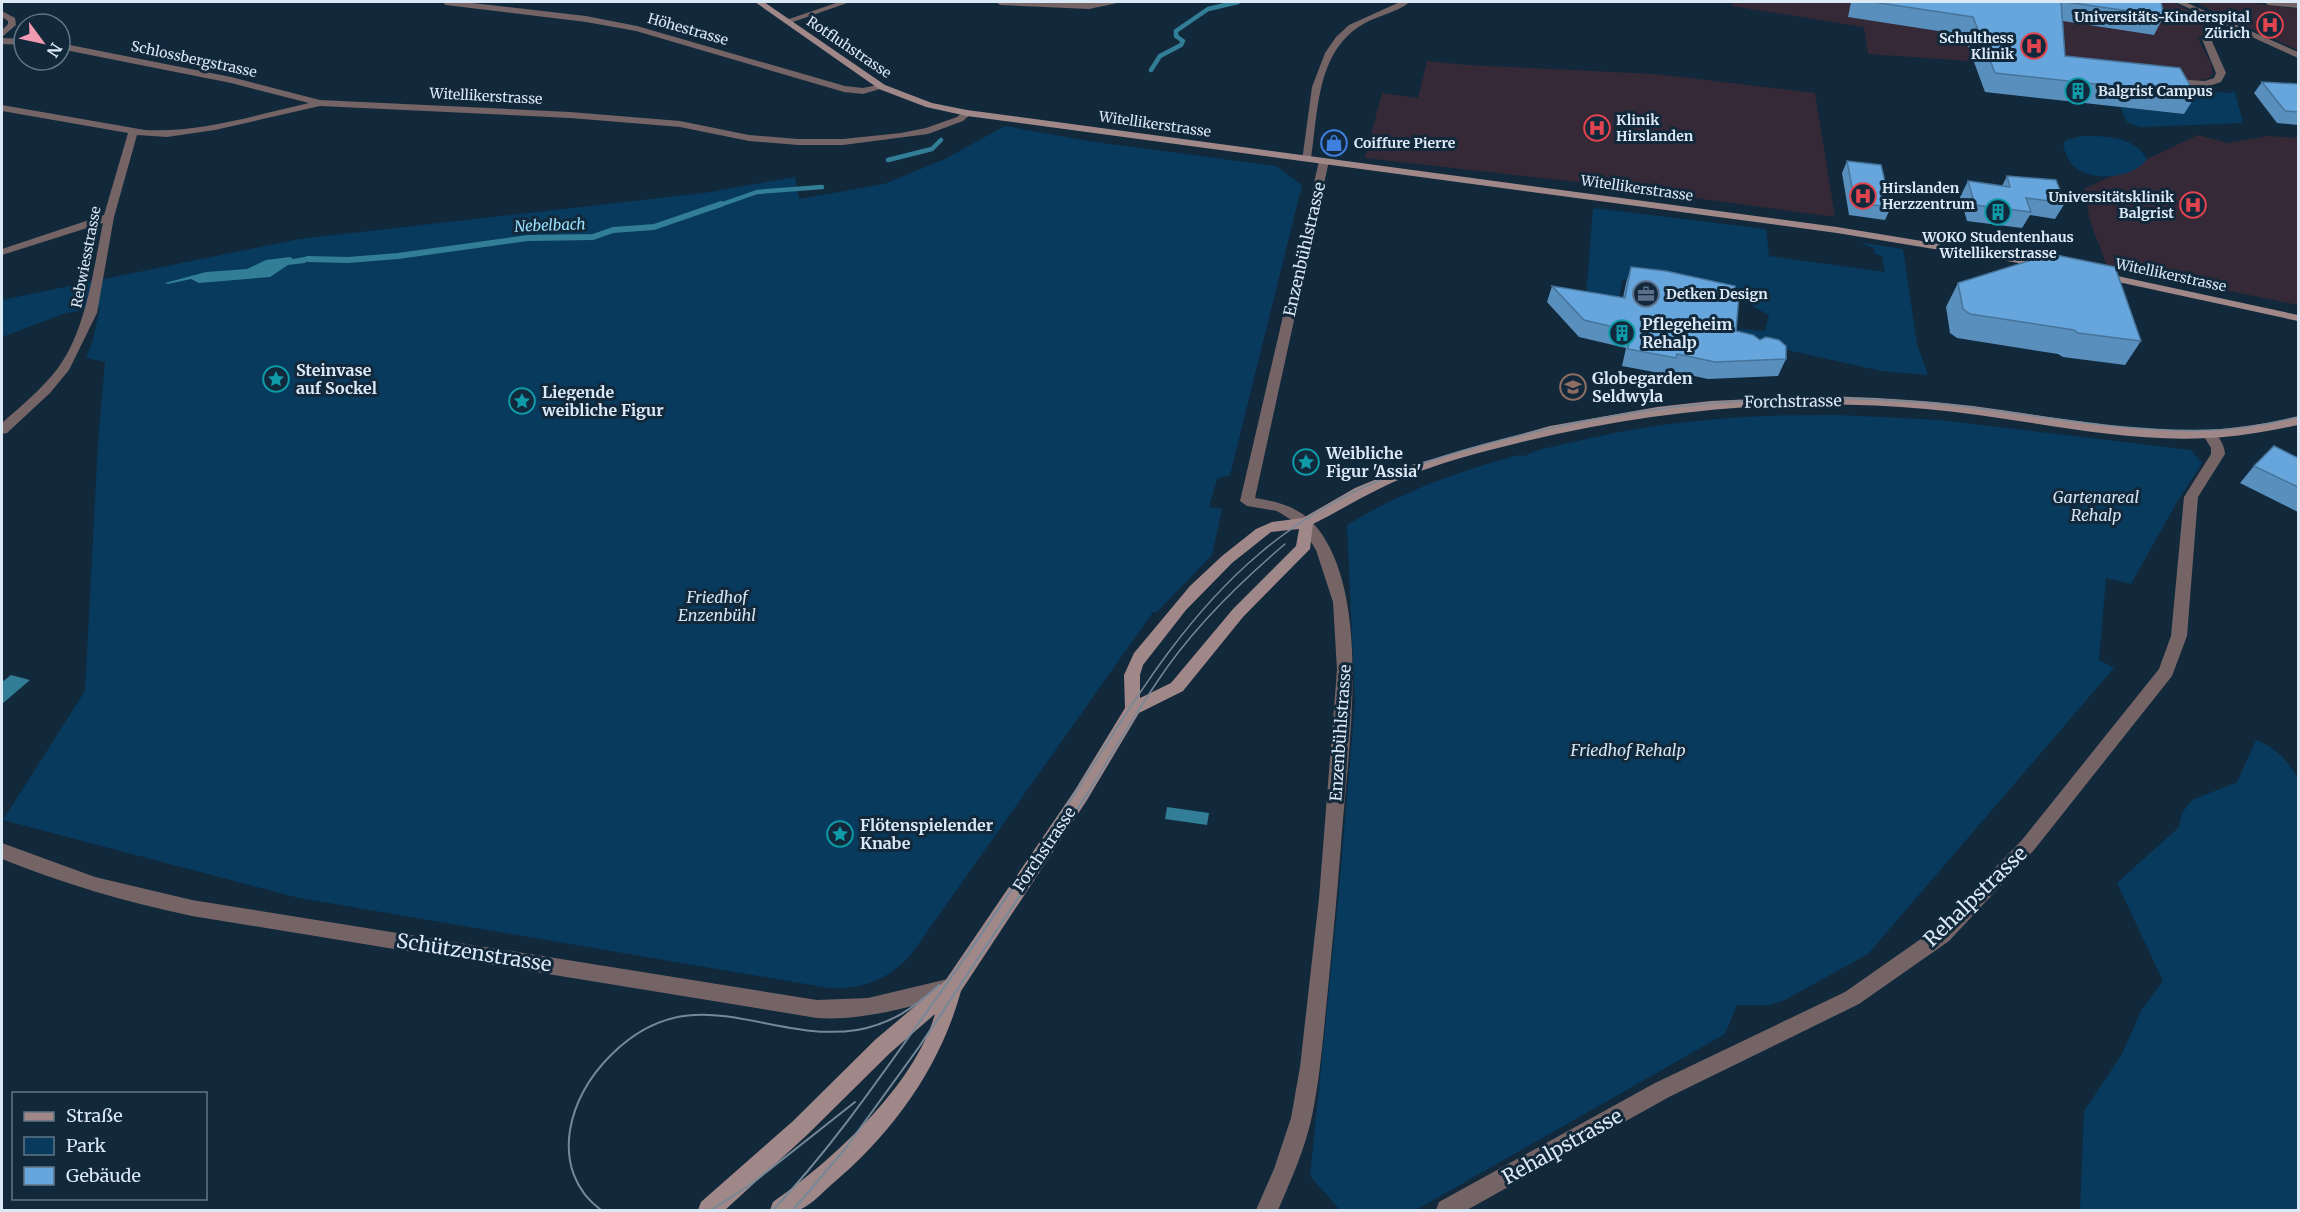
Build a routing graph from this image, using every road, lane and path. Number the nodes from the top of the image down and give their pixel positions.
1 (446, 2) edge
2 (759, 2) edge
3 (846, 2) edge
4 (1000, 2) edge
5 (1118, 2) edge
6 (1406, 2) edge
7 (2179, 2) edge
8 (2268, 2) edge
9 (2298, 6) edge
10 (2, 14) edge
11 (787, 21) junction
12 (2236, 29) junction
13 (2, 33) edge
14 (72, 48) edge
15 (2298, 55) edge
16 (2174, 82) edge
17 (882, 87) junction
18 (320, 103) junction
19 (929, 105) joint
20 (2, 108) edge
21 (967, 113) junction
22 (133, 132) junction
23 (1306, 159) junction
24 (1324, 161) junction
25 (109, 217) junction
26 (2, 252) edge
27 (2056, 266) edge
28 (2090, 273) edge
29 (2298, 318) edge
30 (2298, 421) edge
31 (2, 430) edge
32 (2210, 435) junction
33 (1306, 523) junction
34 (1133, 710) junction
35 (2, 851) edge
36 (952, 987) junction
37 (709, 1210) edge
38 (781, 1210) edge
39 (1267, 1210) edge
40 (1447, 1210) edge

1 - 17 street, Höhestrasse
2 - 11 main road, Rotfluhstrasse
3 - 11 street
4 - 5 street
6 - 23 street, Enzenbühlstrasse
7 - 12 street
8 - 9 street
10 - 13 street
11 - 17 main road, Rotfluhstrasse
12 - 15 street
12 - 16 street
14 - 18 street, Schlossbergstrasse
17 - 19 main road, Rotfluhstrasse
18 - 21 street, Witellikerstrasse
18 - 22 street, Witellikerstrasse
19 - 21 main road, Witellikerstrasse
20 - 22 street, Witellikerstrasse
21 - 23 main road, Witellikerstrasse
22 - 25 street, Rebwiesstrasse
23 - 24 main road, Witellikerstrasse
24 - 27 main road, Witellikerstrasse
24 - 33 street, Enzenbühlstrasse
25 - 26 street
25 - 31 street, Rebwiesstrasse
28 - 29 main road, Witellikerstrasse
30 - 32 main road, Forchstrasse
32 - 33 main road, Forchstrasse
32 - 40 street, Rehalpstrasse
33 - 34 main road
33 - 34 main road, Forchstrasse
33 - 39 street, Enzenbühlstrasse
34 - 36 main road, Forchstrasse
35 - 36 street, Schützenstrasse
36 - 37 main road, Forchstrasse
36 - 38 main road, Forchstrasse

